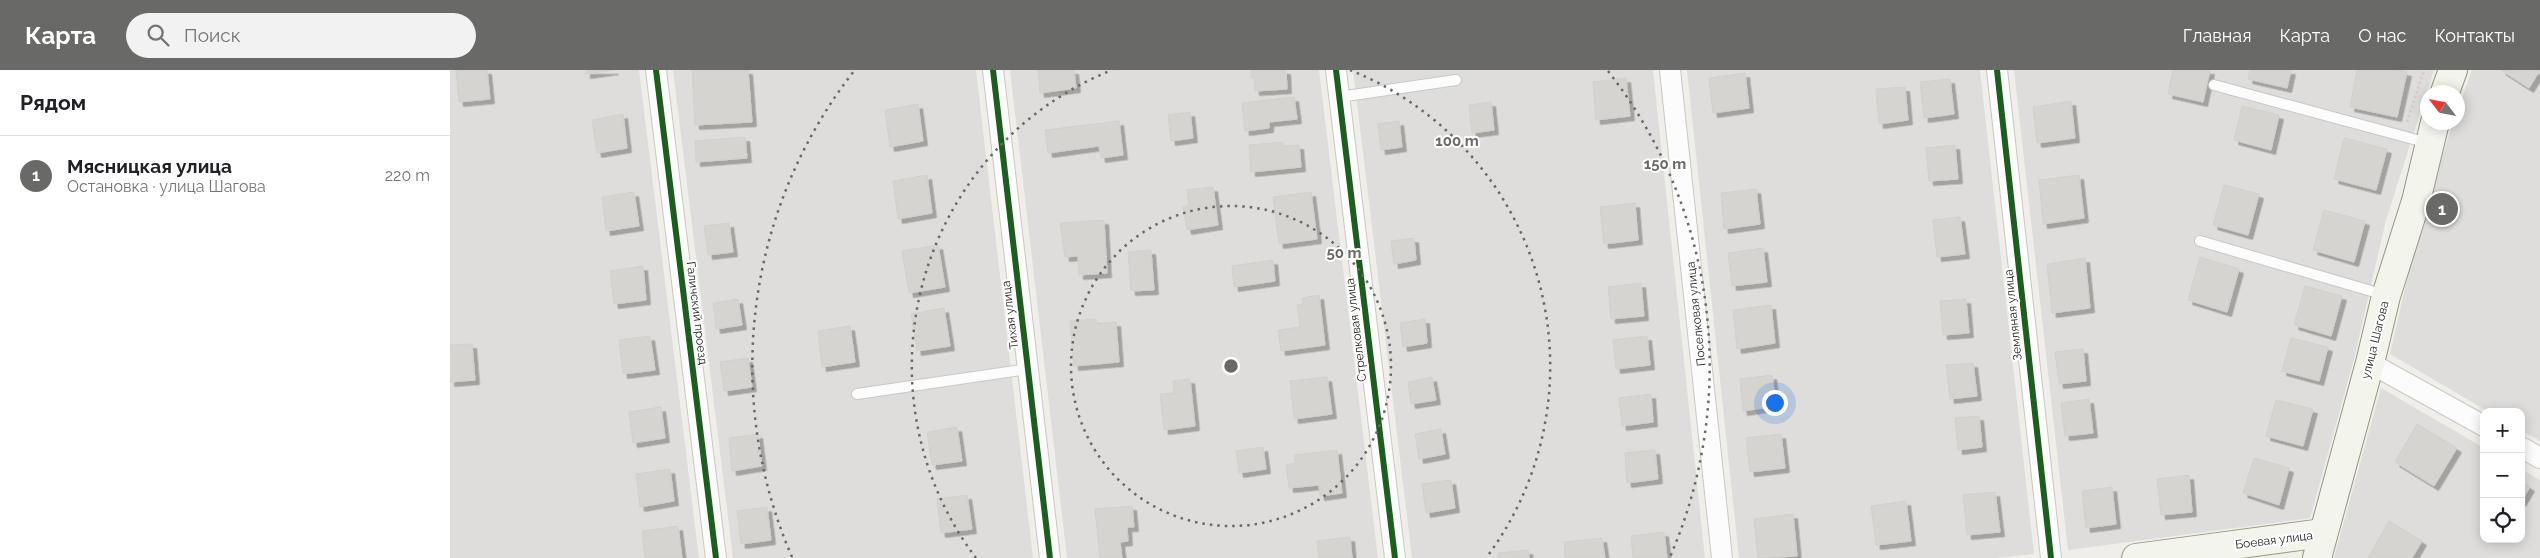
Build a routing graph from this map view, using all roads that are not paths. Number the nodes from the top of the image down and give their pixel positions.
1 (656, 70) edge
2 (993, 70) edge
3 (1336, 70) edge
4 (1670, 70) edge
5 (1997, 70) edge
6 (2453, 70) edge
7 (1456, 80) dead end
8 (2214, 85) dead end
9 (2448, 85) edge
10 (1339, 97) junction
11 (2432, 133) edge
12 (2200, 241) dead end
13 (2386, 296) junction
14 (2370, 363) junction
15 (1028, 369) junction
16 (857, 394) dead end
17 (2480, 424) edge
18 (2525, 449) edge
19 (2540, 458) edge
20 (2320, 546) edge
21 (716, 558) edge
22 (1050, 558) edge
23 (1395, 558) edge
24 (1722, 558) edge
25 (2051, 558) edge
26 (2136, 558) edge

1 - 21 street, Галичский проезд
2 - 15 street, Тихая улица
3 - 10 street, Стрелковая улица
4 - 24 street, Поселковая улица
5 - 25 street, Земляная улица
6 - 9 main road
7 - 10 lane
8 - 11 lane
10 - 23 street, Стрелковая улица
11 - 13 main road, улица Шагова
12 - 13 lane
13 - 14 main road, улица Шагова
14 - 17 street
14 - 20 main road, улица Шагова
15 - 16 lane
15 - 22 street, Тихая улица
18 - 19 street
20 - 26 main road, Боевая улица

